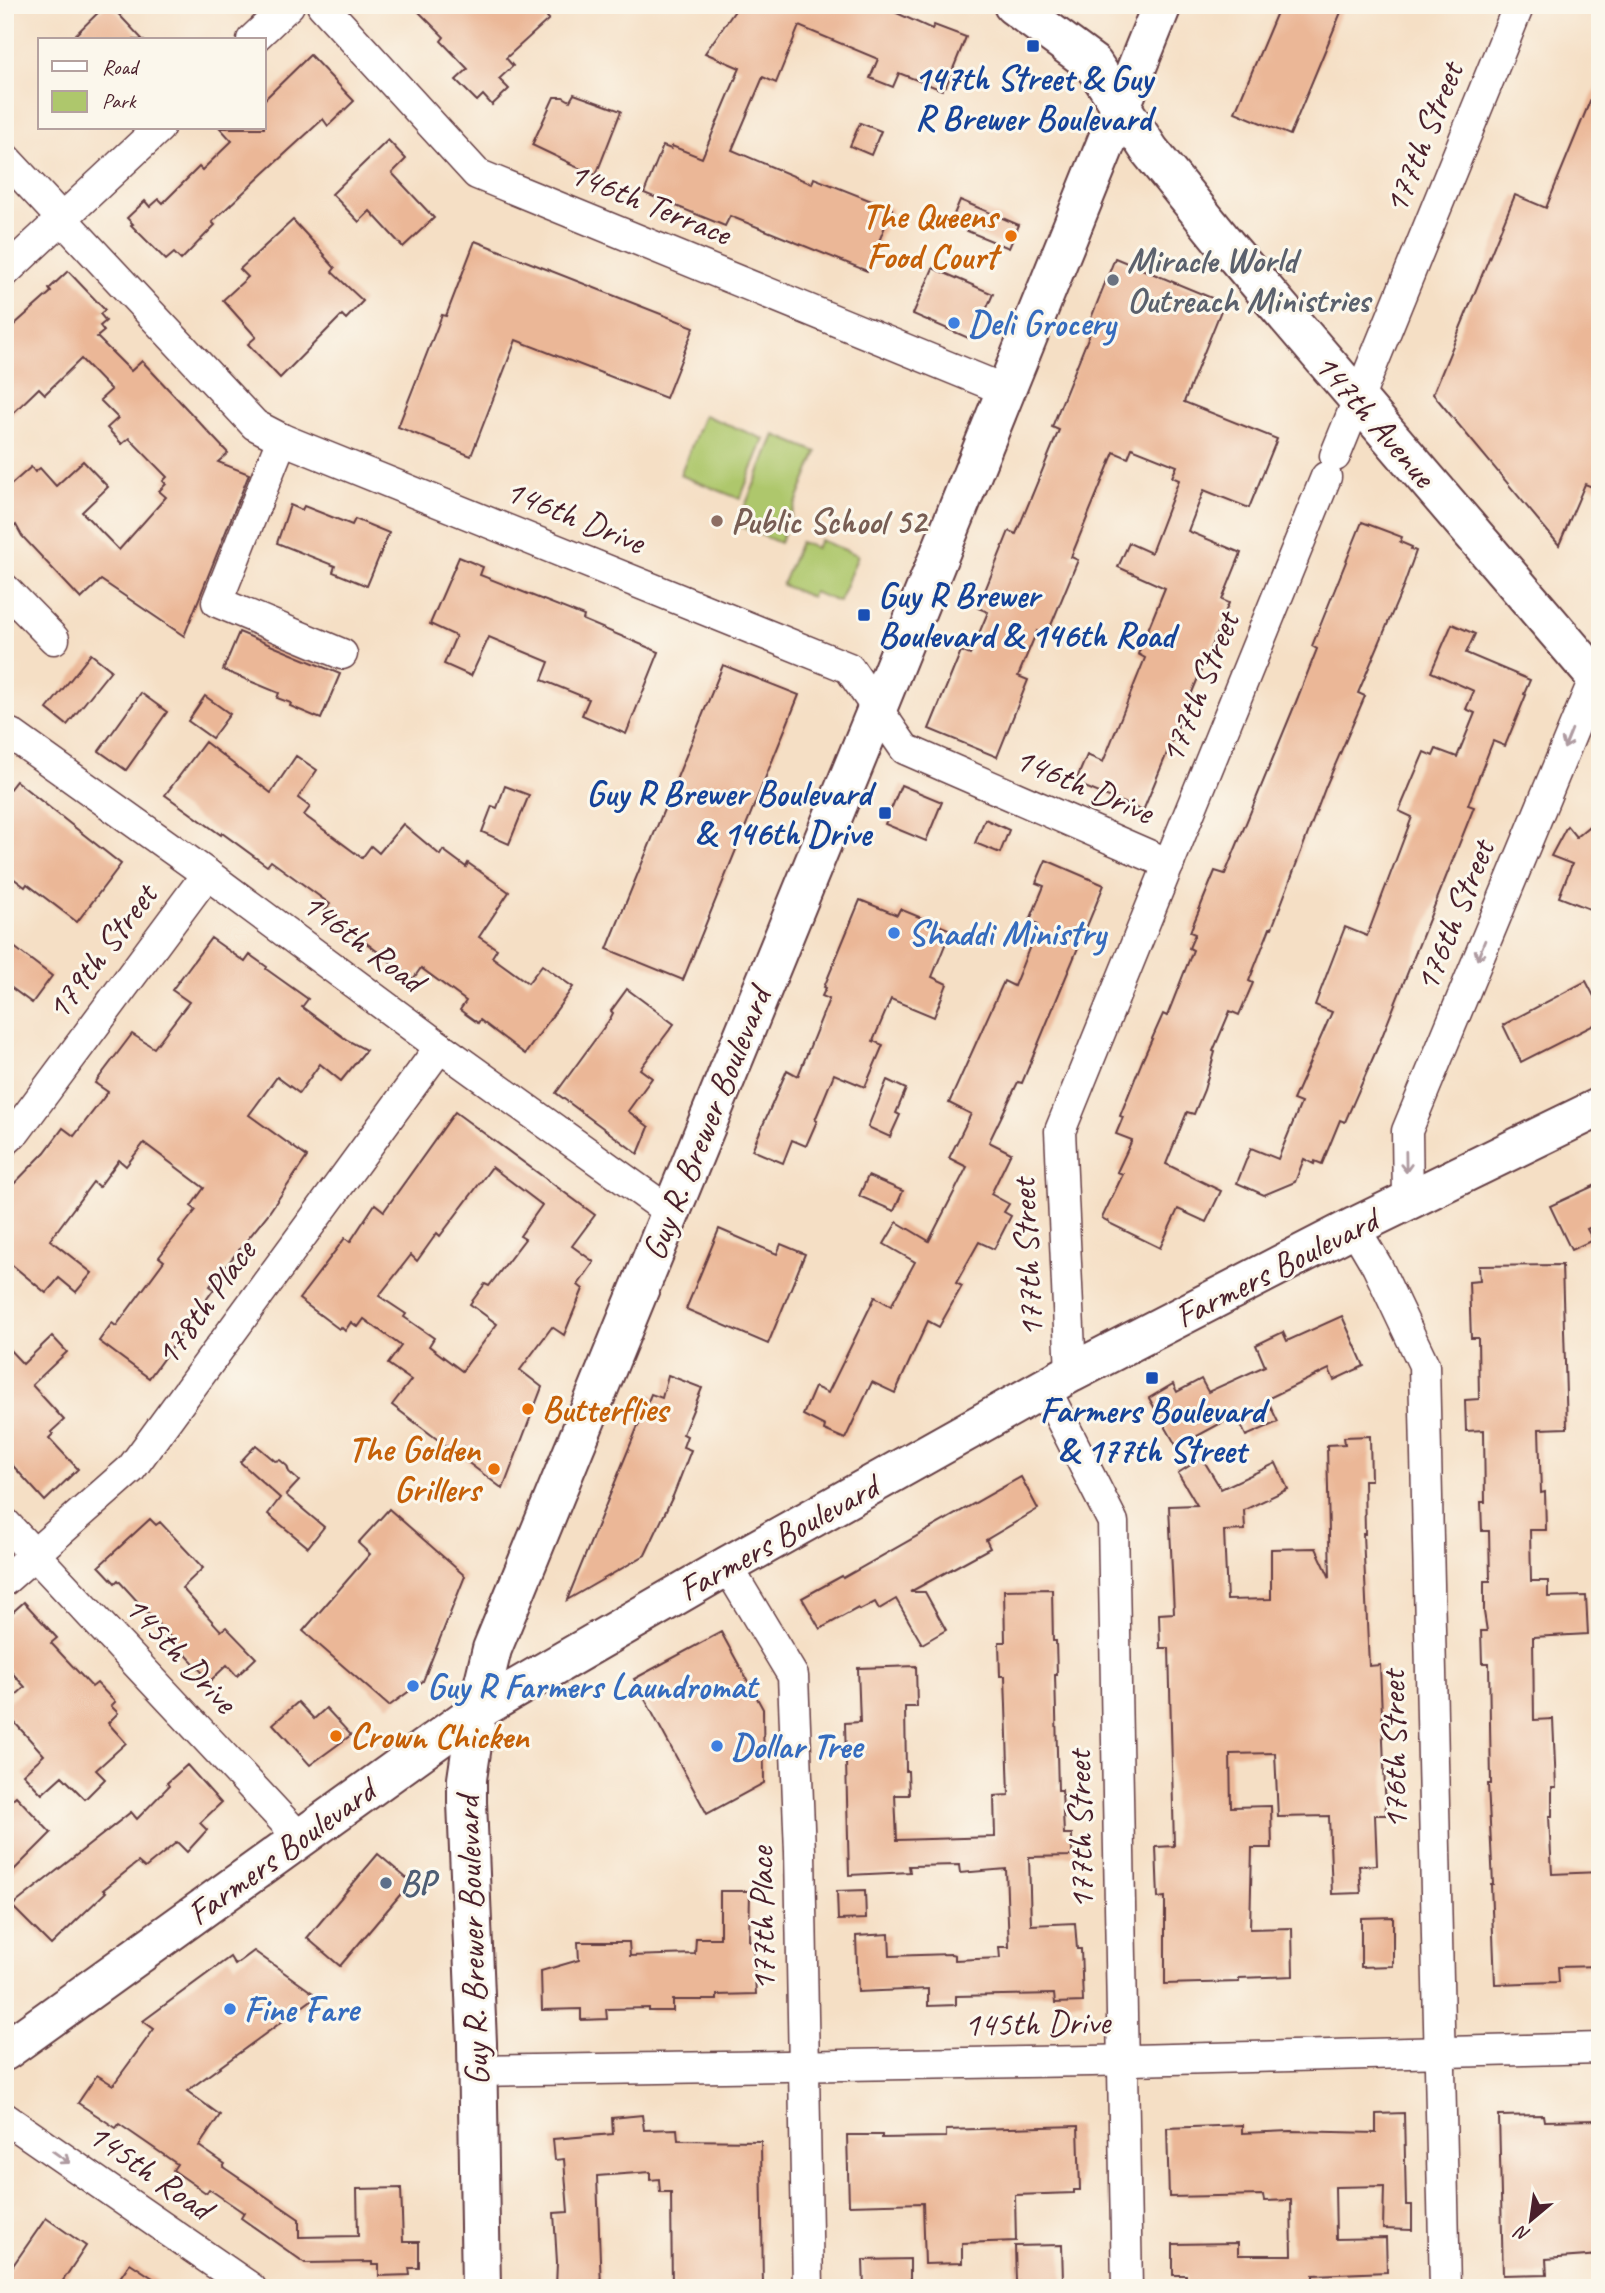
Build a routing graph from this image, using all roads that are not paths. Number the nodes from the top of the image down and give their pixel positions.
1 (289, 5) edge
2 (322, 5) edge
3 (1013, 5) edge
4 (1162, 5) edge
5 (1519, 5) edge
6 (254, 38) edge
7 (1122, 107) junction
8 (157, 130) edge
9 (5, 158) edge
10 (63, 219) junction
11 (5, 272) edge
12 (1005, 390) junction
13 (1357, 399) junction
14 (282, 439) junction
15 (5, 589) edge
16 (54, 639) dead end
17 (342, 654) dead end
18 (1598, 675) edge
19 (877, 709) junction
20 (11, 734) dead end
21 (1169, 864) junction
22 (207, 874) junction
23 (440, 1047) junction
24 (1600, 1107) edge
25 (5, 1141) edge
26 (1408, 1201) junction
27 (670, 1212) junction
28 (1354, 1227) junction
29 (1058, 1380) junction
30 (5, 1523) edge
31 (34, 1554) junction
32 (727, 1566) junction
33 (5, 1580) edge
34 (477, 1711) junction
35 (300, 1838) junction
36 (1600, 2048) edge
37 (5, 2051) edge
38 (1441, 2053) junction
39 (1122, 2060) junction
40 (803, 2066) junction
41 (476, 2071) junction
42 (5, 2118) edge
43 (251, 2288) edge
44 (481, 2288) edge
45 (808, 2288) edge
46 (1127, 2288) edge
47 (1445, 2288) edge

1 - 6 street
2 - 12 street, 146th Terrace
3 - 7 main road, 147th Avenue
4 - 7 main road, Guy R. Brewer Boulevard
5 - 13 street, 177th Street
7 - 12 main road, Guy R. Brewer Boulevard
7 - 13 main road, 147th Avenue
8 - 10 street
9 - 10 street, 146th Drive
10 - 11 street
10 - 14 street, 146th Drive
12 - 19 main road, Guy R. Brewer Boulevard
13 - 18 main road, 147th Avenue
13 - 21 street, 177th Street
14 - 17 street
14 - 19 street, 146th Drive
15 - 16 street
18 -> 26 street, 176th Street
19 - 21 street, 146th Drive
19 - 27 main road, Guy R. Brewer Boulevard
20 - 22 street, 146th Road
21 - 29 street, 177th Street
22 - 23 street, 146th Road
22 - 25 street, 179th Street
23 - 27 street, 146th Road
23 - 31 street, 178th Place
24 - 26 main road, Farmers Boulevard
26 - 28 main road, Farmers Boulevard
27 - 34 main road, Guy R. Brewer Boulevard
28 - 29 main road, Farmers Boulevard
28 - 38 street, 176th Street
29 - 32 main road, Farmers Boulevard
29 - 39 street, 177th Street
30 - 31 street, 145th Drive
31 - 33 street, 178th Place
31 - 35 street, 145th Drive
32 - 34 main road, Farmers Boulevard
32 - 40 street, 177th Place
34 - 35 main road, Farmers Boulevard
34 - 41 main road, Guy R. Brewer Boulevard
35 - 37 main road, Farmers Boulevard
36 - 38 street, 145th Drive
38 - 39 street, 145th Drive
38 - 47 street, 176th Street
39 - 40 street, 145th Drive
39 - 46 street, 177th Street
40 - 41 street, 145th Drive
40 - 45 street, 177th Place
41 - 44 main road, Guy R. Brewer Boulevard
42 -> 43 street, 145th Road

